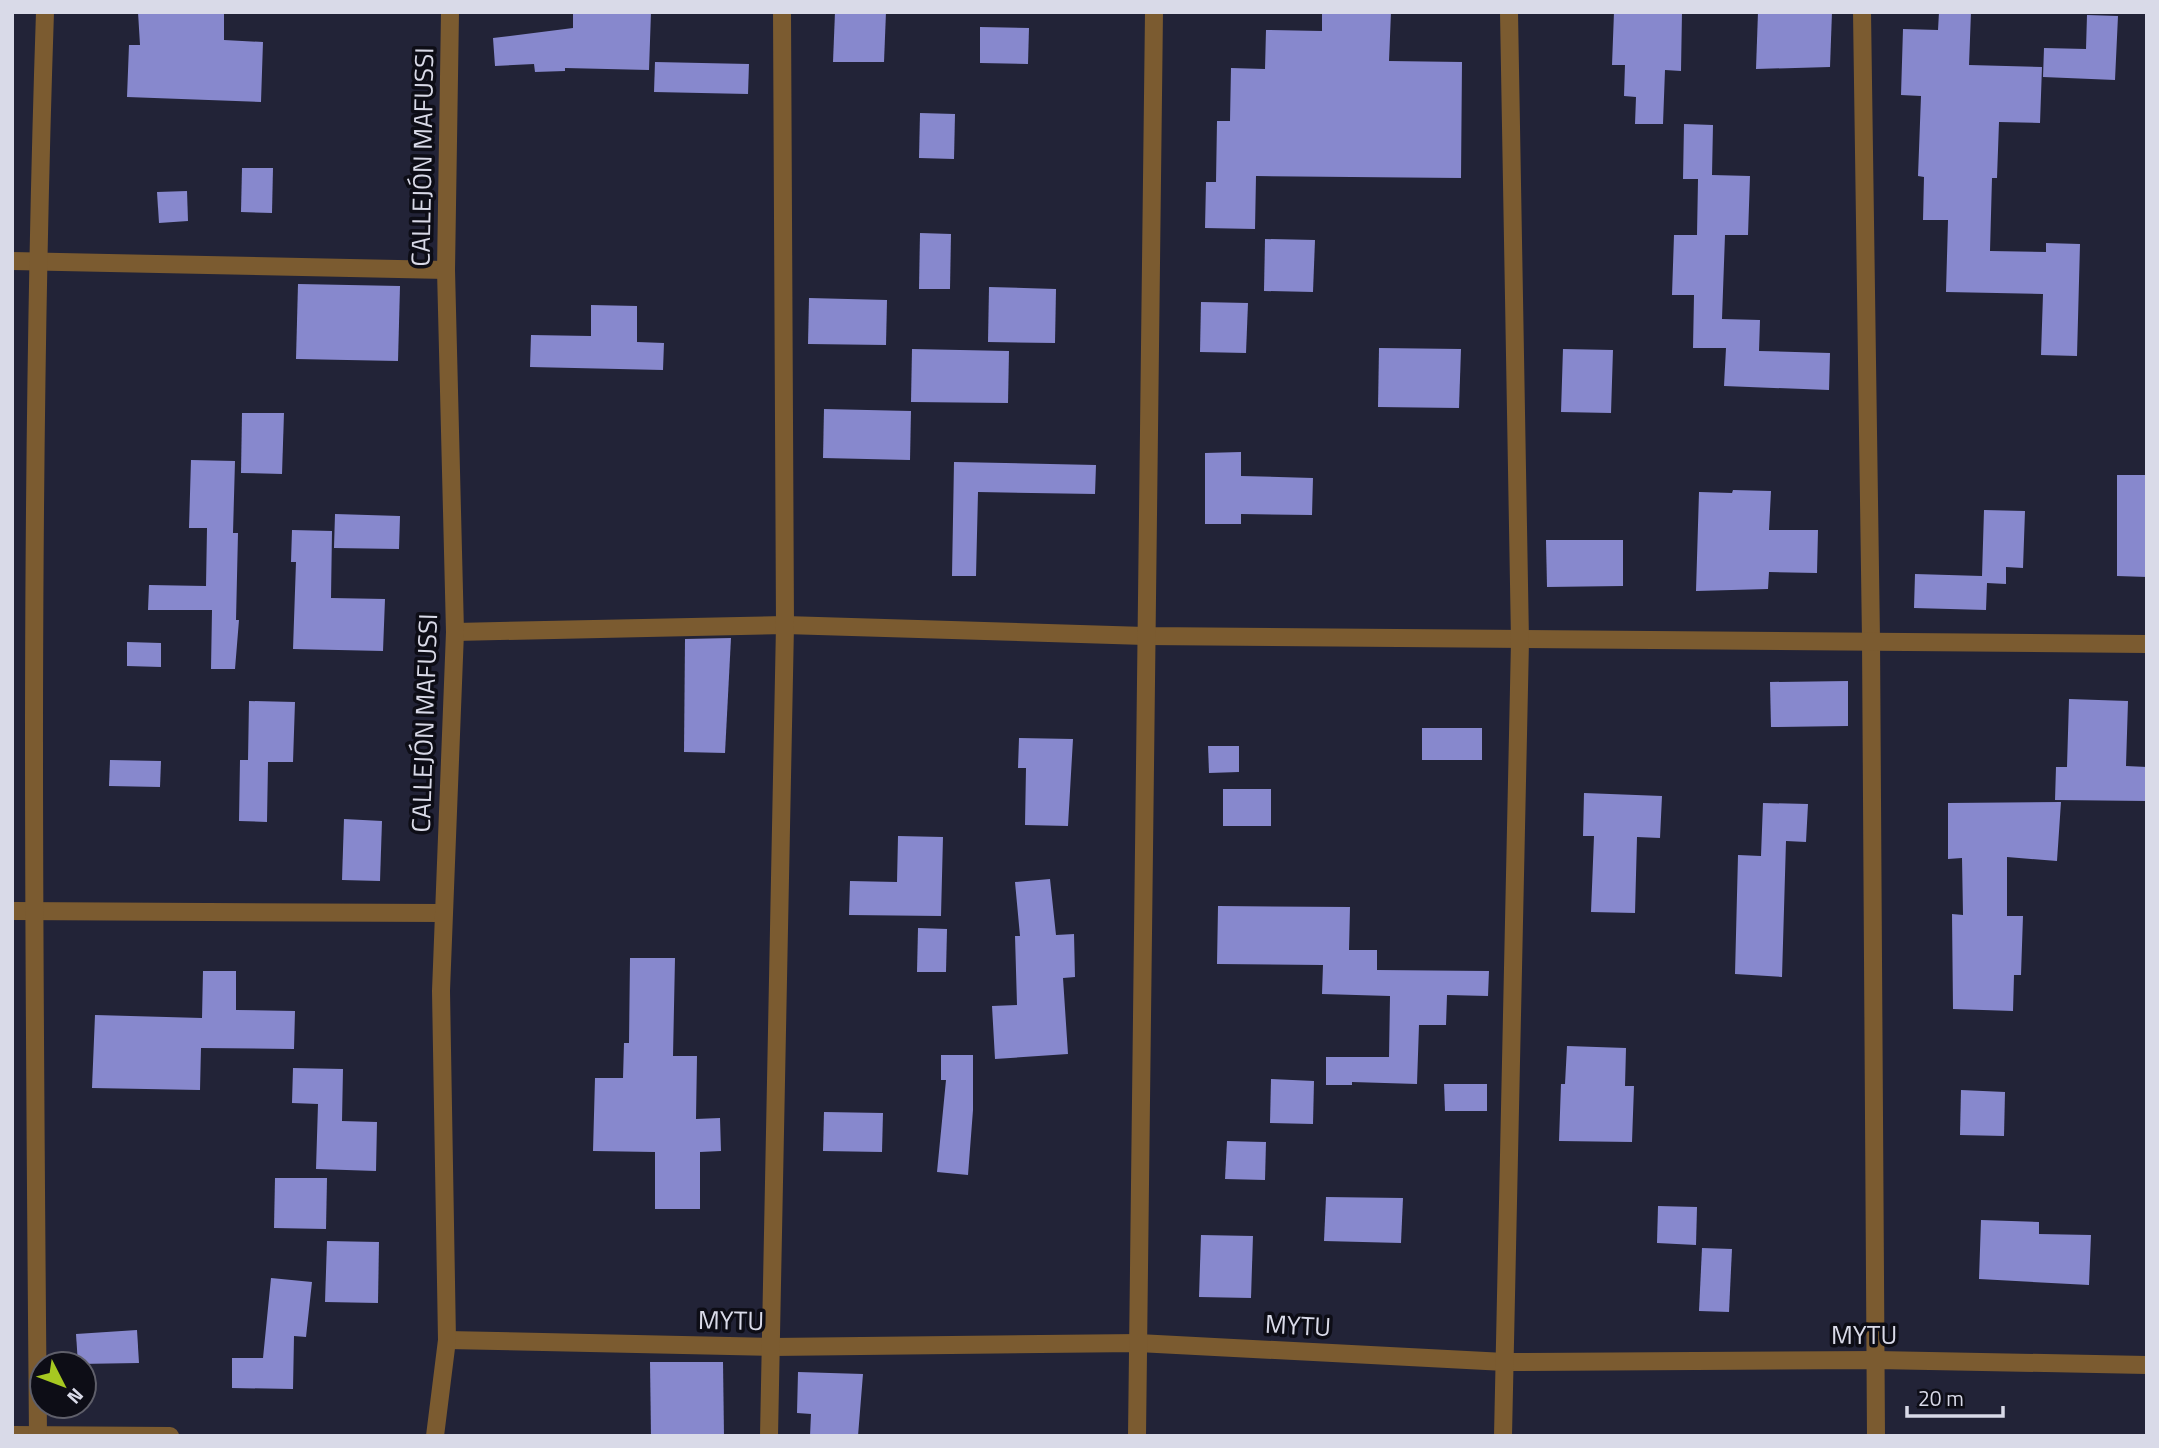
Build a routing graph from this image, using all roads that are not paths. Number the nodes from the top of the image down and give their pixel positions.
1 (45, 12) edge
2 (450, 12) edge
3 (782, 12) edge
4 (1154, 12) edge
5 (1509, 12) edge
6 (1862, 12) edge
7 (12, 261) edge
8 (36, 262) junction
9 (446, 270) junction
10 (785, 625) junction
11 (455, 632) junction
12 (1145, 636) junction
13 (1871, 640) junction
14 (1520, 641) junction
15 (2147, 644) edge
16 (12, 911) edge
17 (34, 911) junction
18 (442, 913) junction
19 (447, 1340) junction
20 (1138, 1343) junction
21 (772, 1347) junction
22 (1877, 1360) junction
23 (1504, 1362) junction
24 (2147, 1365) edge
25 (12, 1435) edge
26 (38, 1435) edge
27 (170, 1436) edge
28 (435, 1436) edge
29 (769, 1436) edge
30 (1137, 1436) edge
31 (1503, 1436) edge
32 (1876, 1436) edge

1 - 8 street
2 - 9 street, CALLEJÓN MAFUSSI
3 - 10 street
4 - 12 street
5 - 14 street
6 - 13 street
7 - 8 street
8 - 9 street
8 - 17 street
9 - 11 street, CALLEJÓN MAFUSSI
10 - 11 street
10 - 12 street
10 - 21 street
11 - 18 street, CALLEJÓN MAFUSSI
12 - 14 street
12 - 20 street
13 - 14 street
13 - 15 street
13 - 22 street
14 - 23 street
16 - 17 street
17 - 18 street
17 - 26 street
18 - 19 street, CALLEJÓN MAFUSSI
19 - 21 street, MYTU
19 - 28 street, CALLEJÓN MAFUSSI
20 - 21 street, MYTU
20 - 23 street, MYTU
20 - 30 street
21 - 29 street
22 - 23 street, MYTU
22 - 24 street, MYTU
22 - 32 street
23 - 31 street
25 - 26 street
26 - 27 street

